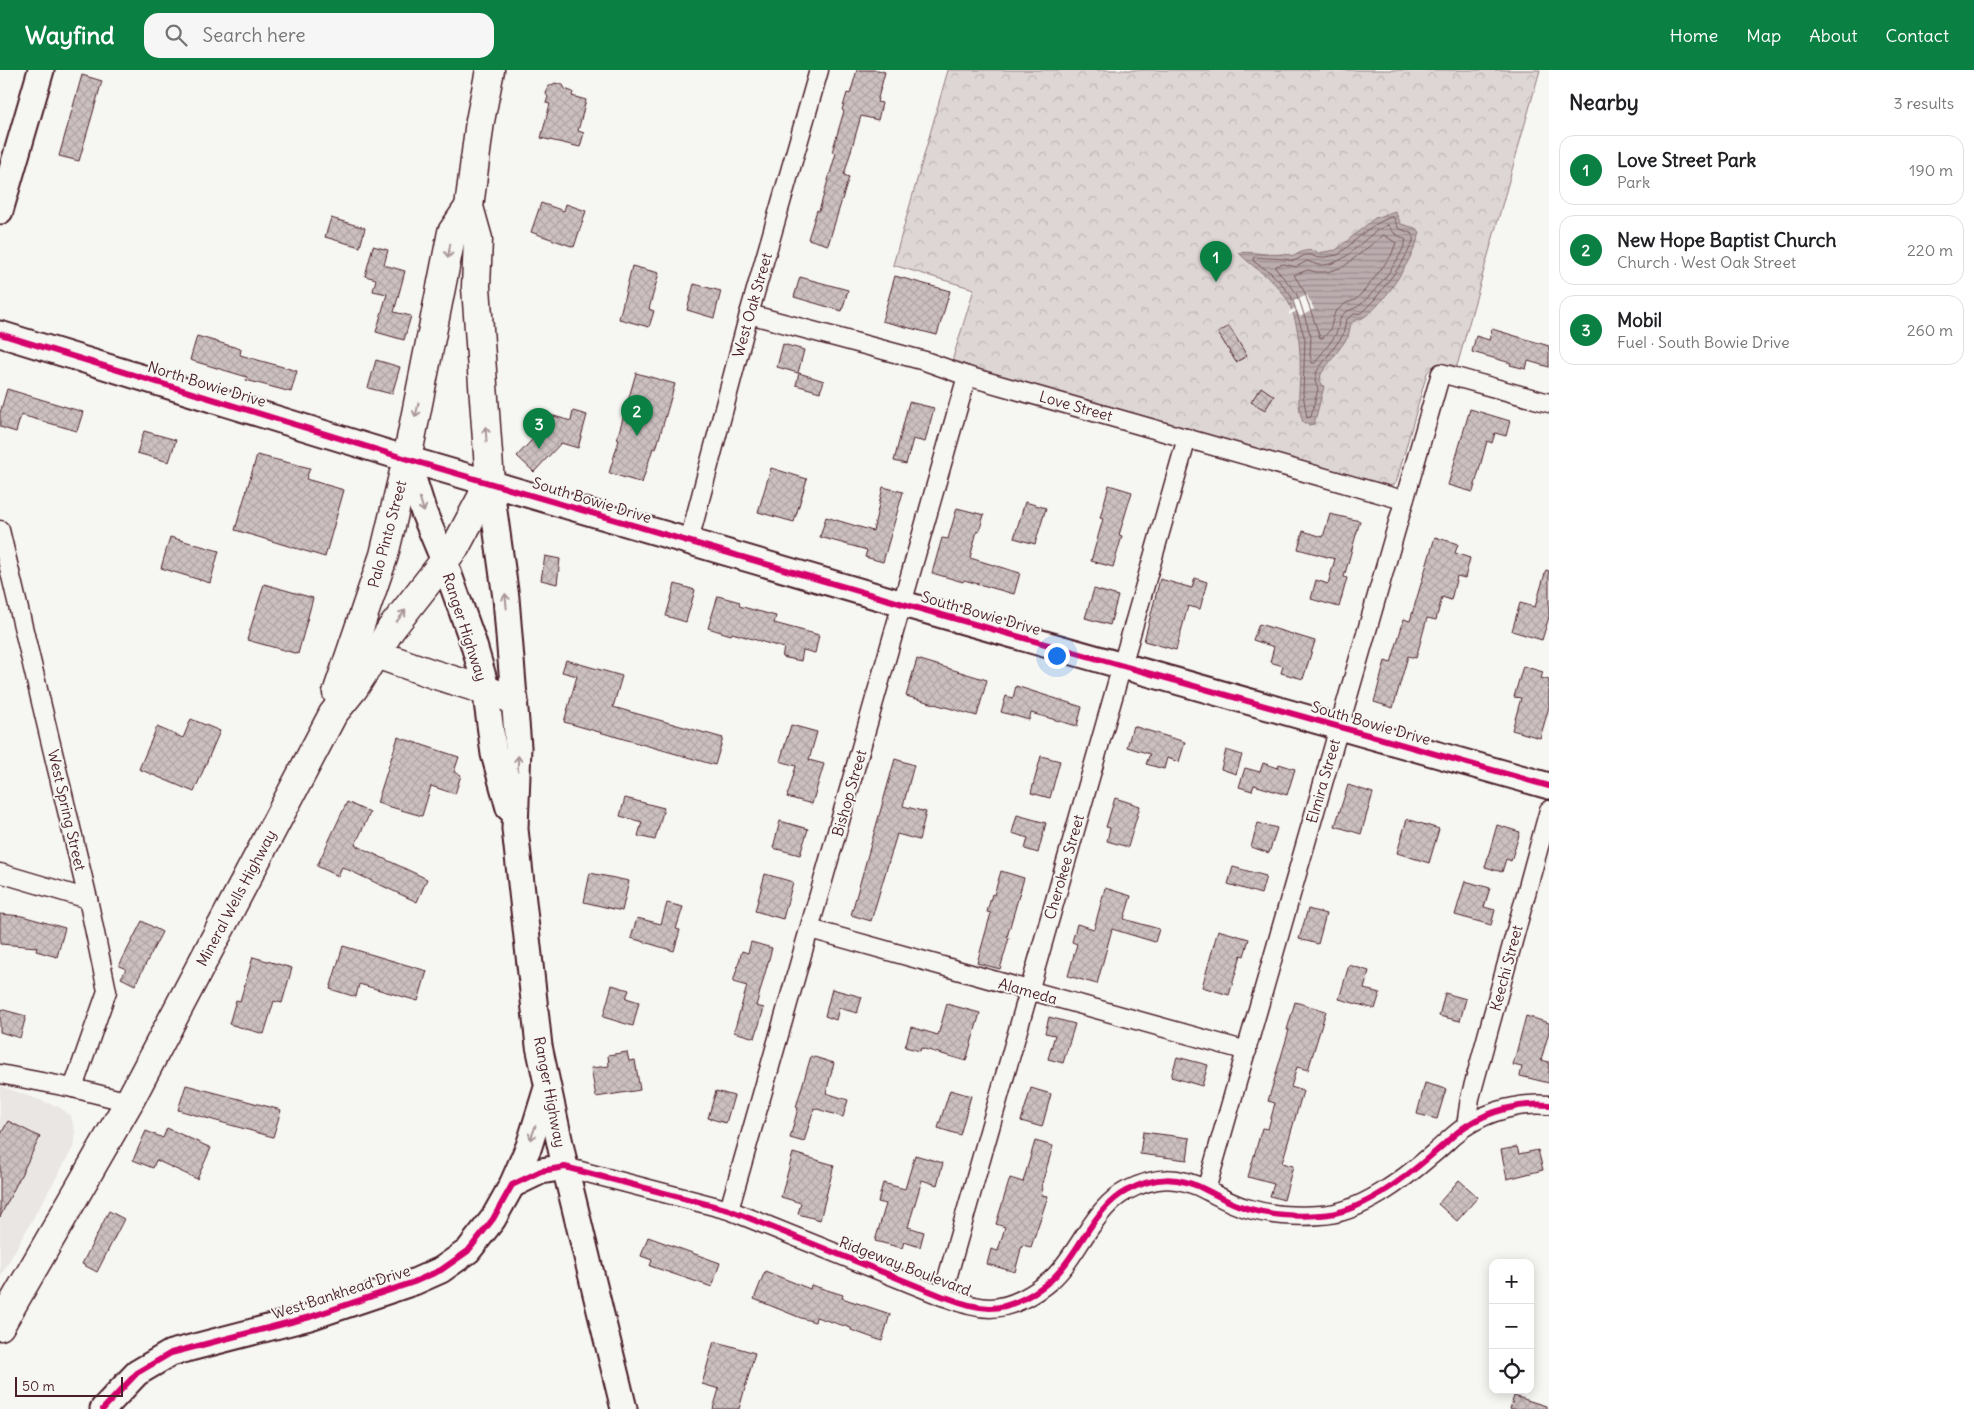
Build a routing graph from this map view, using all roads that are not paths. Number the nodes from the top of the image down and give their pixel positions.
1 (41, 70) edge
2 (490, 70) edge
3 (819, 70) edge
4 (0, 211) edge
5 (461, 283) junction
6 (748, 314) junction
7 (0, 334) edge
8 (967, 376) junction
9 (1549, 403) edge
10 (1187, 438) junction
11 (407, 459) junction
12 (490, 482) junction
13 (1403, 500) junction
14 (1, 540) edge
15 (689, 541) junction
16 (444, 561) junction
17 (903, 604) junction
18 (364, 650) junction
19 (1122, 666) junction
20 (485, 691) junction
21 (514, 699) junction
22 (1338, 727) junction
23 (1549, 786) edge
24 (1549, 810) edge
25 (515, 829) junction
26 (0, 873) edge
27 (88, 899) junction
28 (810, 929) junction
29 (1028, 991) junction
30 (1247, 1051) junction
31 (0, 1074) edge
32 (547, 1086) junction
33 (73, 1088) junction
34 (128, 1102) junction
35 (1549, 1105) edge
36 (1466, 1126) junction
37 (565, 1167) junction
38 (512, 1185) junction
39 (1206, 1190) junction
40 (729, 1210) junction
41 (942, 1296) junction
42 (0, 1326) edge
43 (103, 1409) edge
44 (624, 1409) edge

1 - 4 street
2 - 5 main road, Palo Pinto Street
3 - 6 street, West Oak Street
5 -> 11 main road, Palo Pinto Street
12 -> 5 main road, Palo Pinto Street
6 - 8 street, Love Street
6 - 15 street, West Oak Street
7 - 11 street, North Bowie Drive
8 - 10 street, Love Street
8 - 17 street, Bishop Street
9 - 13 street, Elmira Street
10 - 13 street, Love Street
10 - 19 street, Cherokee Street
11 - 12 street, South Bowie Drive
11 -> 16 street, Ranger Highway
11 - 18 main road, Palo Pinto Street
12 - 15 street, South Bowie Drive
12 - 16 main road, Mineral Wells Highway
21 -> 12 street, Ranger Highway
13 - 22 street, Elmira Street
14 - 27 street, West Spring Street
15 - 17 street, South Bowie Drive
18 -> 16 main road, Mineral Wells Highway
16 - 20 street, Ranger Highway
17 - 19 street, South Bowie Drive
17 - 28 street, Bishop Street
18 - 20 main road
18 - 34 main road, Mineral Wells Highway
19 - 22 street, South Bowie Drive
19 - 29 street, Cherokee Street
20 - 21 main road
20 - 25 street, Ranger Highway
25 -> 21 street, Ranger Highway
22 - 23 street, South Bowie Drive
22 - 30 street, Elmira Street
24 - 36 street, Keechi Street
25 - 32 street, Ranger Highway
26 - 27 street
27 - 33 street, West Spring Street
28 - 29 street, Alameda
28 - 40 street, Bishop Street
29 - 30 street, Alameda
29 - 41 street, Cherokee Street
30 - 39 street, Elmira Street
31 - 33 street
32 - 37 street, Ranger Highway
32 -> 38 street, West Bankhead Drive
33 - 34 street
34 - 42 main road, Mineral Wells Highway
35 - 36 street, Ridgeway Boulevard
36 - 39 street, Ridgeway Boulevard
37 - 38 street
37 - 40 street, Ridgeway Boulevard
37 - 44 street, Ranger Highway
38 - 43 street, West Bankhead Drive
39 - 41 street, Ridgeway Boulevard
40 - 41 street, Ridgeway Boulevard

